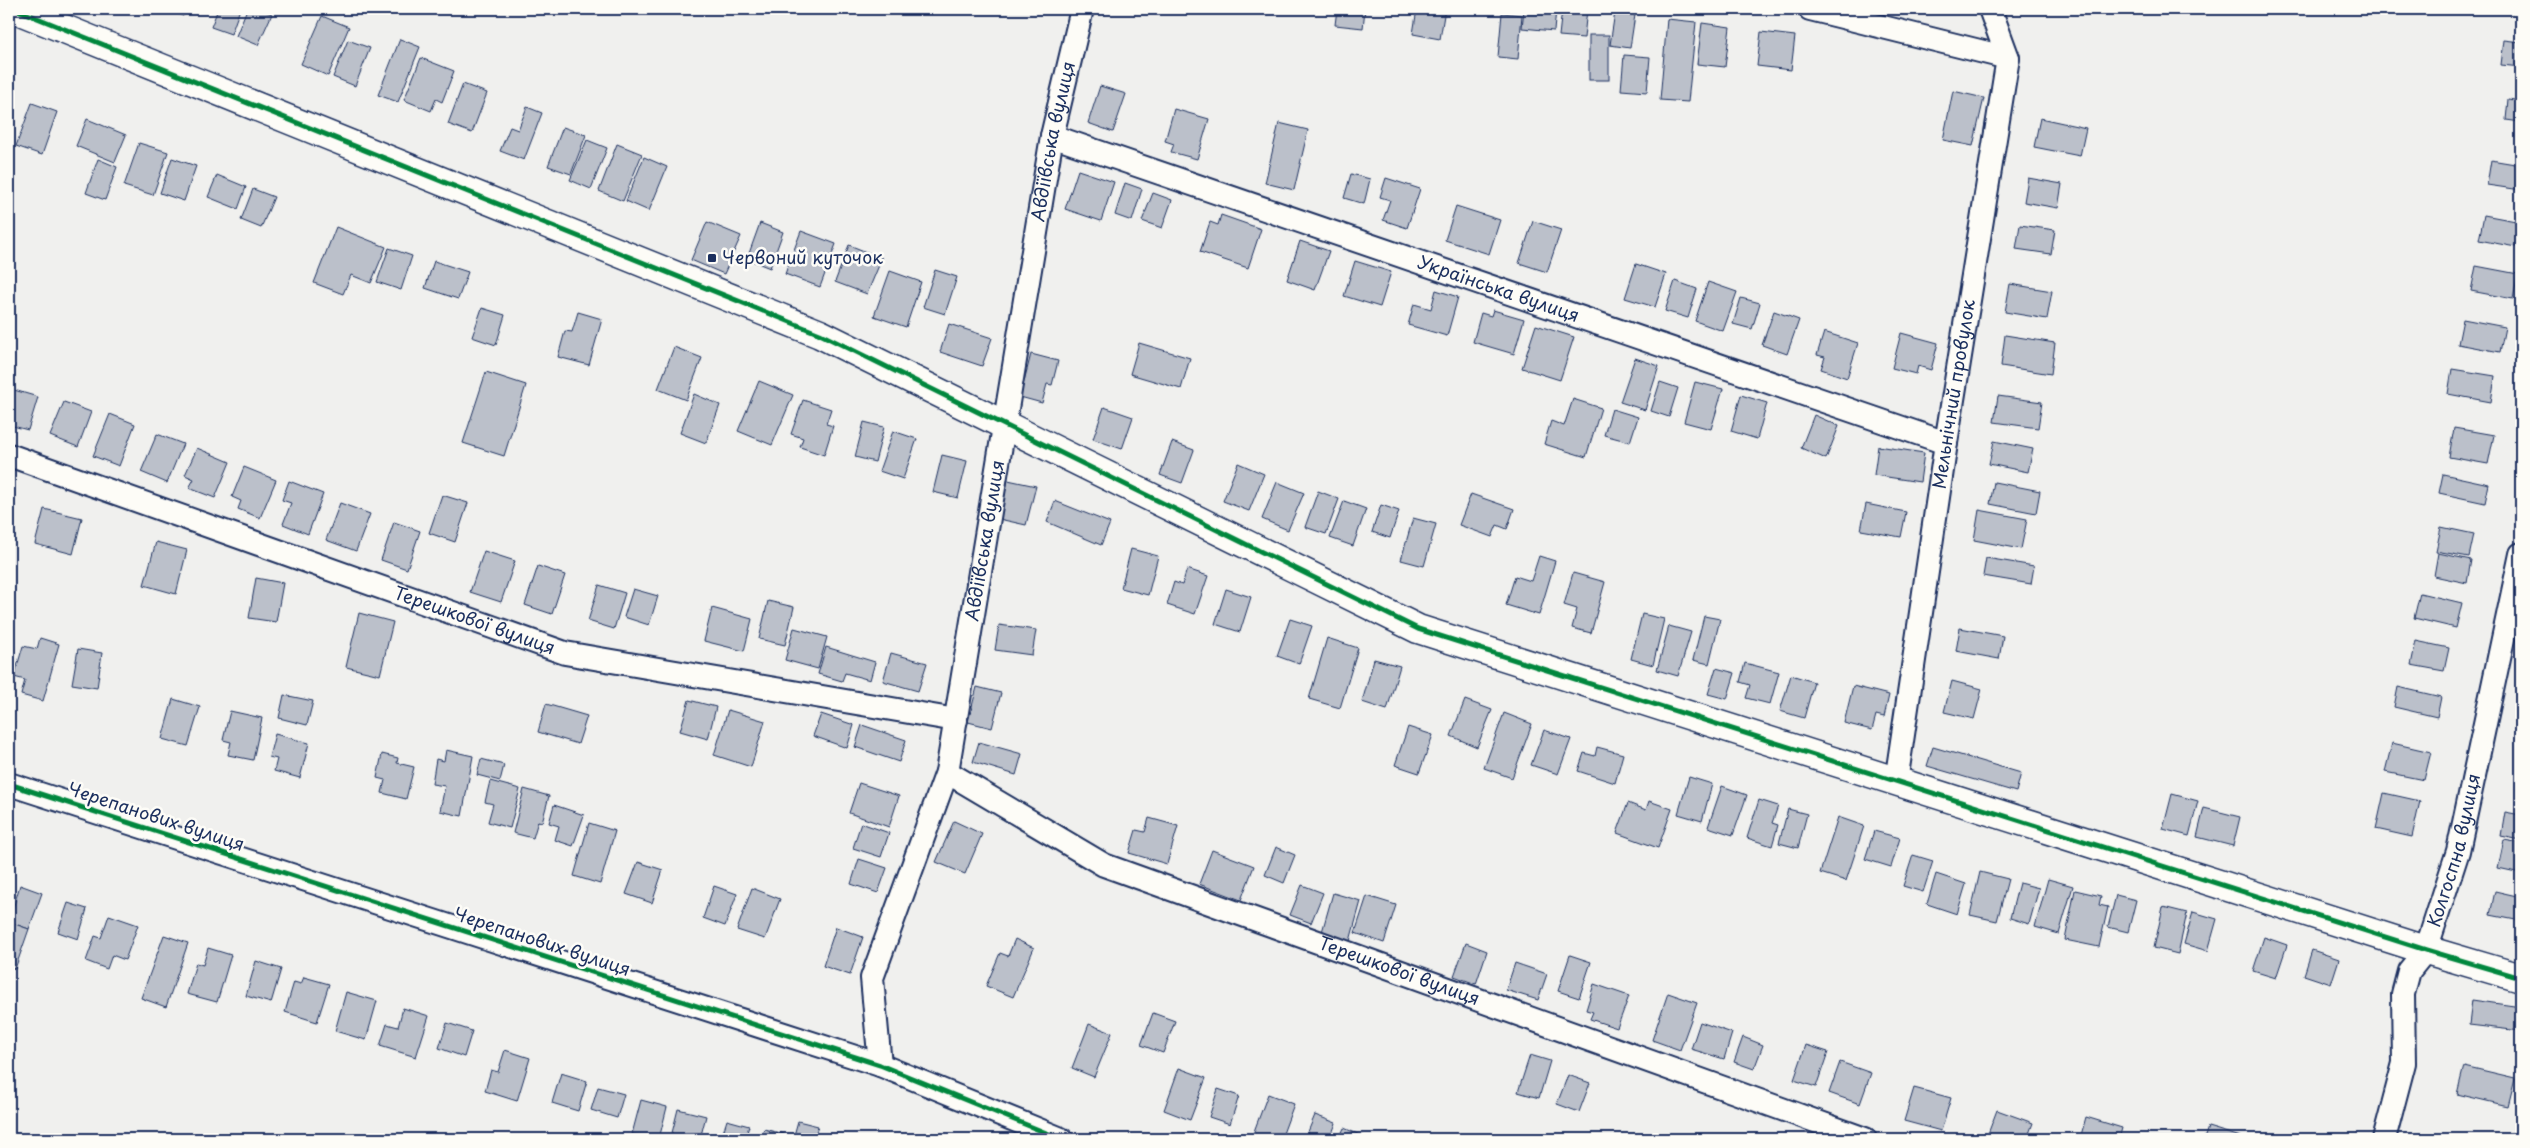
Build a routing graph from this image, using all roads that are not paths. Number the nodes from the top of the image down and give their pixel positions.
1 (15, 9) edge
2 (1082, 9) edge
3 (1810, 9) edge
4 (1990, 9) edge
5 (2008, 58) junction
6 (1052, 136) junction
7 (1003, 424) junction
8 (1946, 443) junction
9 (9, 455) edge
10 (2521, 554) edge
11 (956, 720) junction
12 (948, 772) junction
13 (1896, 782) junction
14 (9, 784) edge
15 (2426, 950) junction
16 (2521, 978) edge
17 (880, 1065) junction
18 (1061, 1139) edge
19 (1865, 1139) edge
20 (2384, 1139) edge

1 - 7 street
2 - 6 street, Авдіївська вулиця
3 - 5 street
4 - 5 street, Мельнiчний провулок
5 - 8 street, Мельнiчний провулок
6 - 7 street, Авдіївська вулиця
6 - 8 street, Українська вулиця
7 - 11 street, Авдіївська вулиця
7 - 13 street
8 - 13 street, Мельнiчний провулок
9 - 11 street, Терешкової вулиця
10 - 15 street, Колгоспна вулиця
11 - 12 street, Авдіївська вулиця
12 - 17 street, Авдіївська вулиця
12 - 19 street, Терешкової вулиця
13 - 15 street
14 - 17 street, Черепанових вулиця
15 - 16 street
15 - 20 street, Колгоспна вулиця
17 - 18 street, Черепанових вулиця

